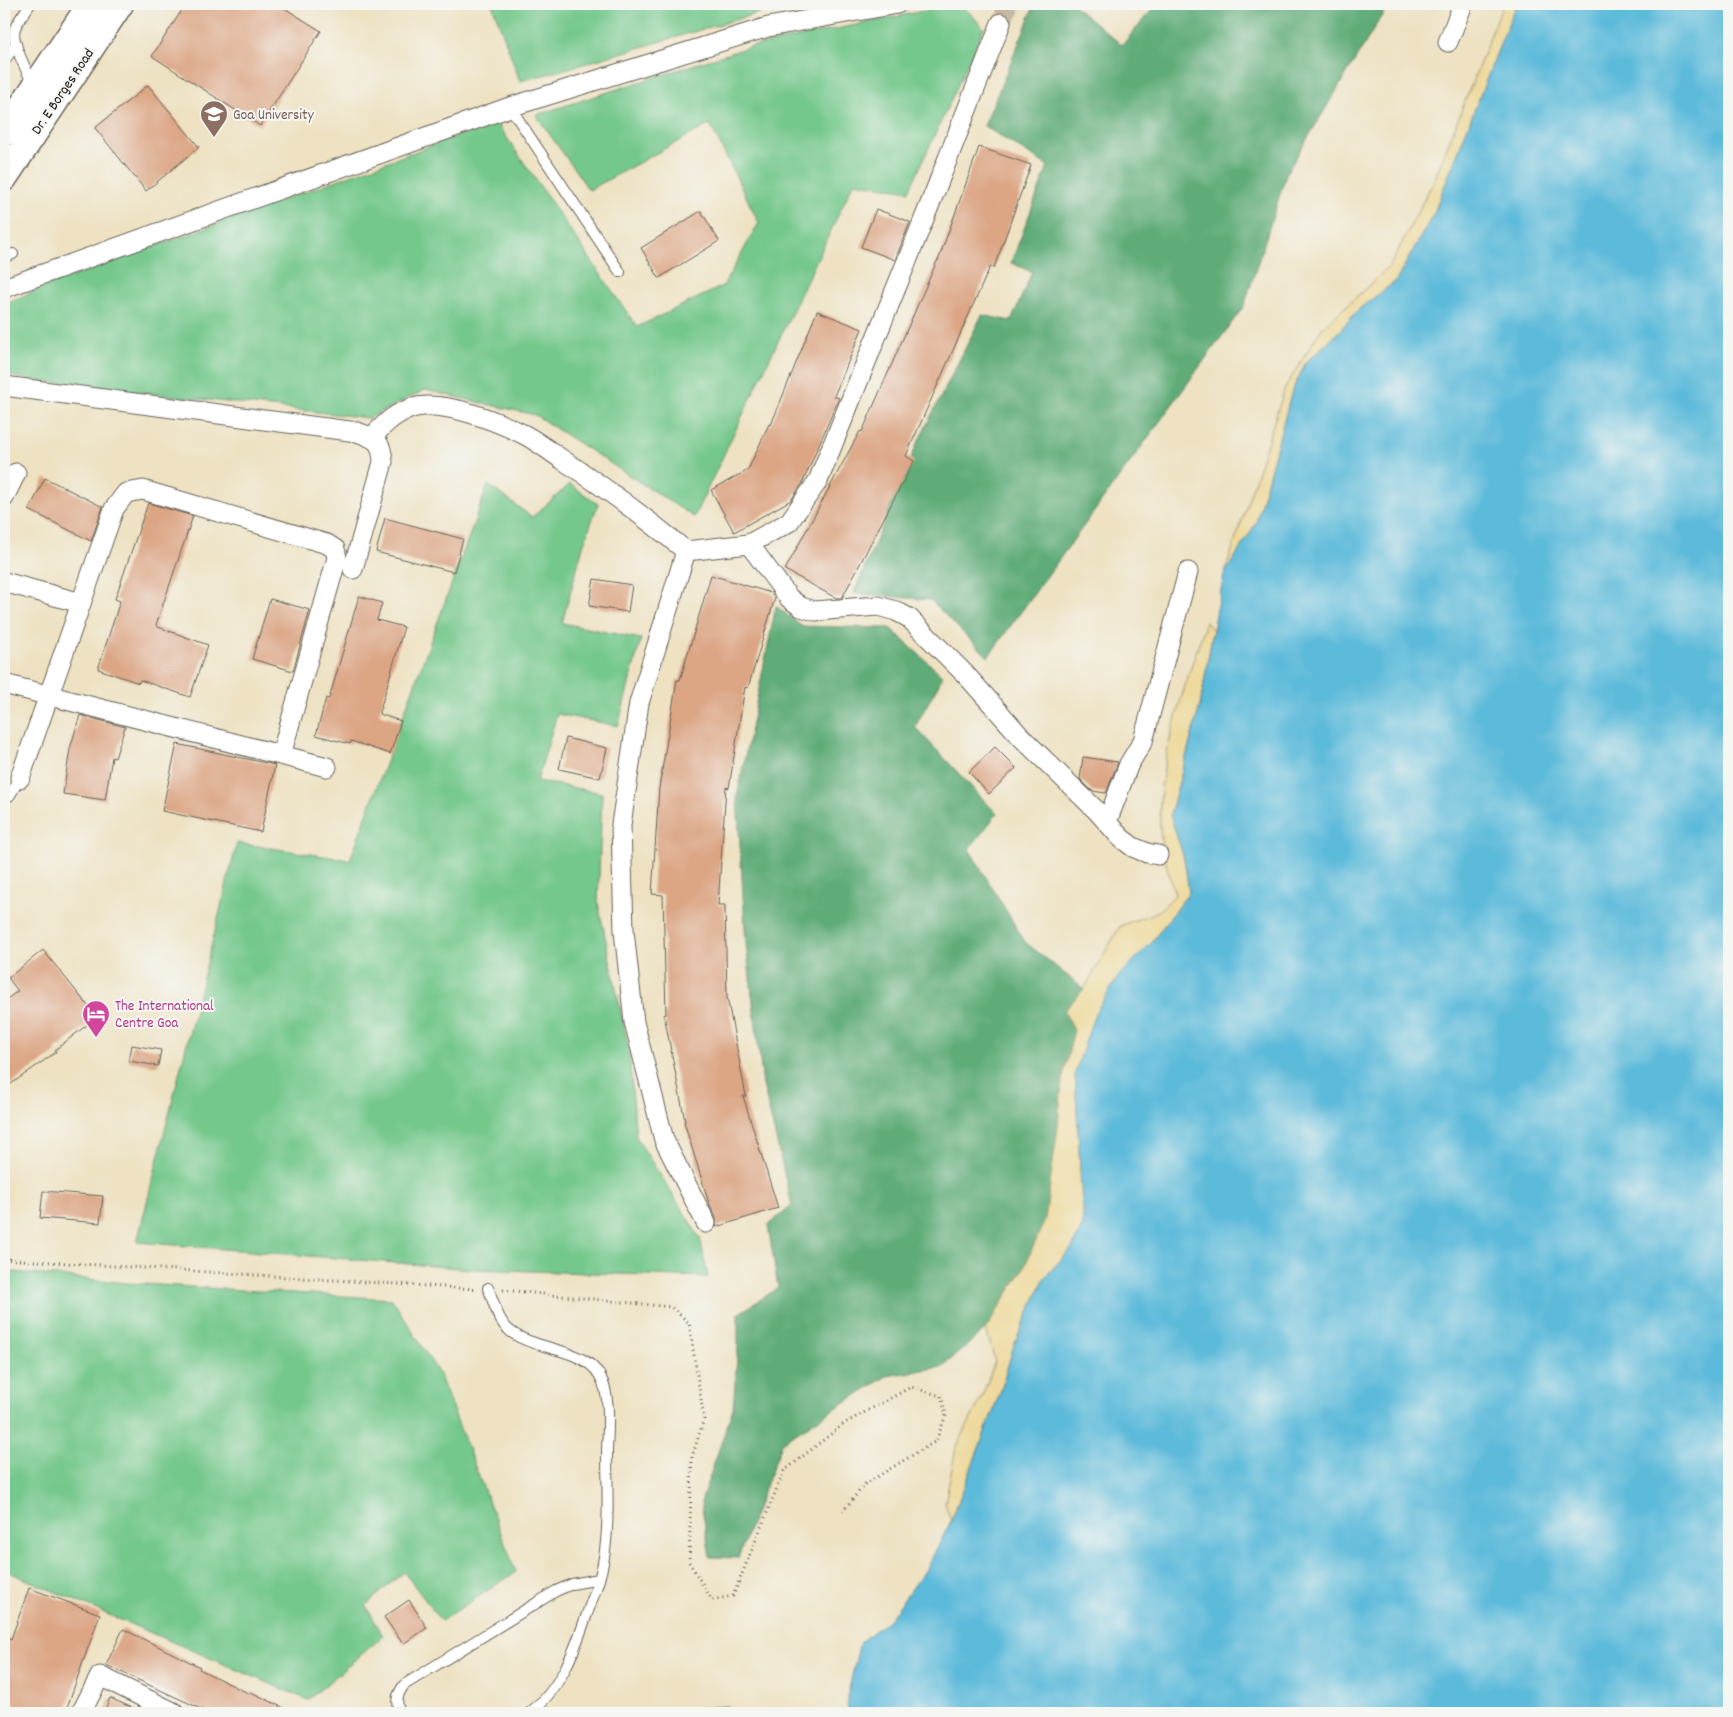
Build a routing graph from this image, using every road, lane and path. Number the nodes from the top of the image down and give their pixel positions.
1 (30, 4) edge
2 (90, 4) edge
3 (120, 4) edge
4 (897, 4) edge
5 (1463, 4) edge
6 (1001, 22) tunnel mouth
7 (1448, 42) dead end
8 (16, 44) junction
9 (4, 61) edge
10 (34, 87) junction
11 (510, 106) junction
12 (4, 133) edge
13 (4, 178) edge
14 (620, 272) dead end
15 (4, 288) edge
16 (4, 386) edge
17 (372, 437) junction
18 (16, 473) dead end
19 (4, 498) edge
20 (748, 544) junction
21 (686, 552) junction
22 (353, 569) dead end
23 (1188, 572) dead end
24 (4, 582) edge
25 (81, 603) junction
26 (4, 684) edge
27 (49, 696) junction
28 (281, 755) junction
29 (326, 767) dead end
30 (20, 778) joint
31 (4, 800) edge
32 (1107, 822) junction
33 (1158, 855) dead end
34 (706, 1223) dead end
35 (4, 1259) edge
36 (488, 1288) junction
37 (843, 1511) dead end
38 (599, 1579) junction
39 (81, 1713) edge
40 (175, 1713) edge
41 (400, 1713) edge
42 (529, 1713) edge

1 - 8 lane
2 - 10 main road, Dr. E Borges Road
3 - 13 main road, Dr. E Borges Road
4 - 11 street
5 - 7 street
6 - 20 street
8 - 9 lane
8 - 10 lane
10 - 12 main road, Dr. E Borges Road
11 - 14 lane
11 - 15 street
16 - 17 street
17 - 21 street
17 - 22 street
18 - 19 street
20 - 21 street
20 - 32 street
21 - 34 street
23 - 32 street
24 - 25 street
25 - 27 street
25 - 28 street
26 - 27 street
27 - 28 street
27 - 30 street
28 - 29 street
30 - 31 lane
32 - 33 street
35 - 36 path
36 - 37 path
36 - 38 lane
38 - 41 lane
38 - 42 lane
39 - 40 street

